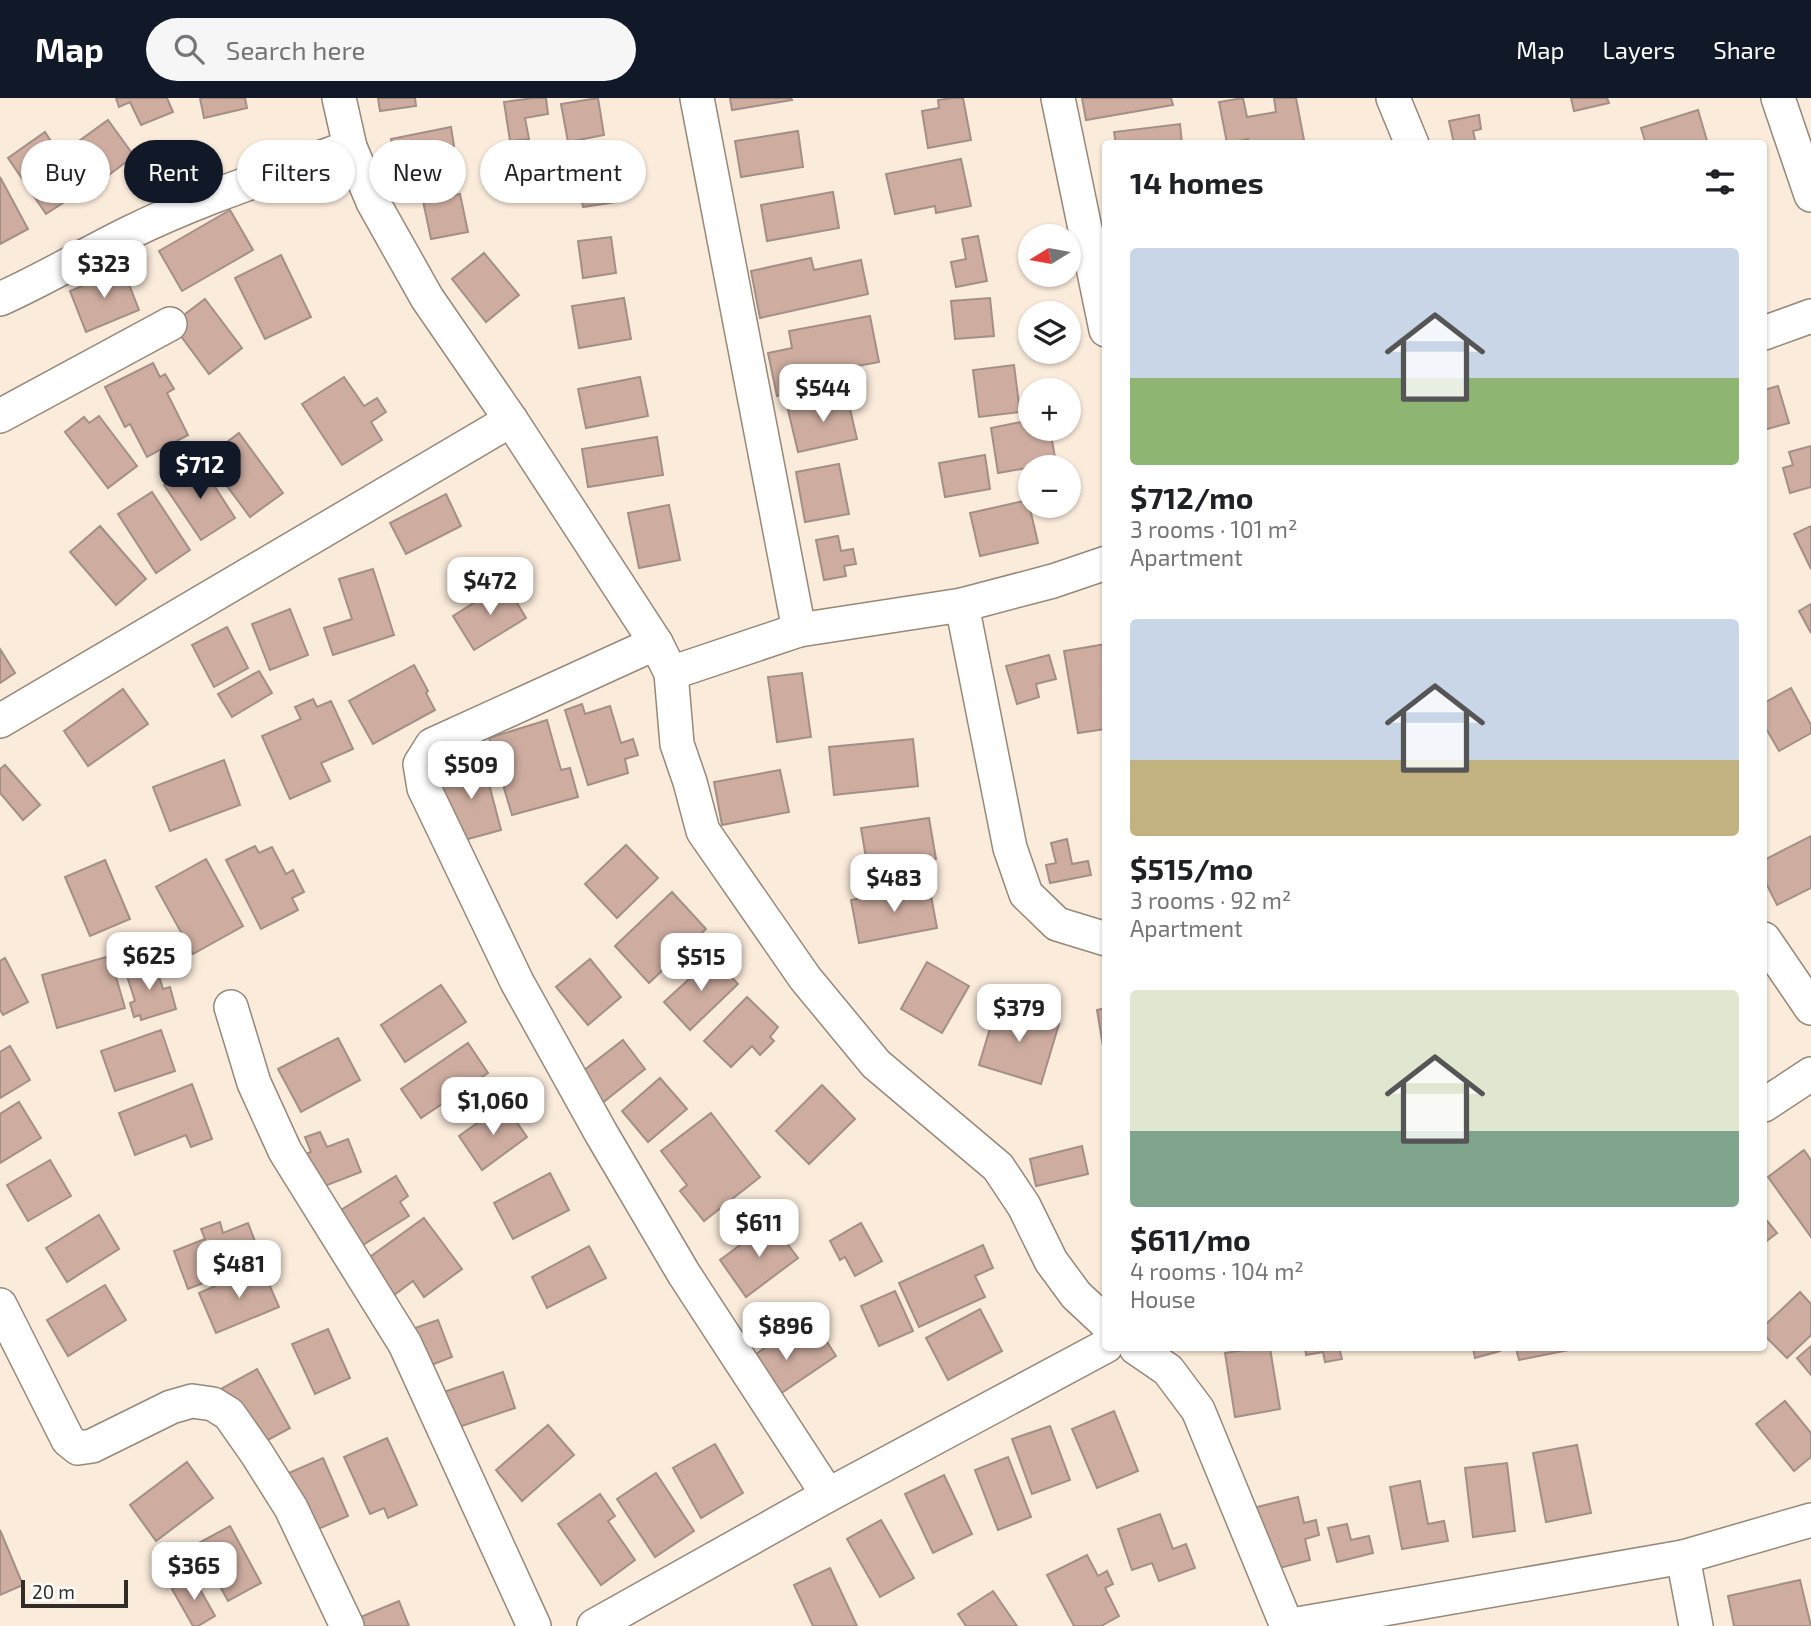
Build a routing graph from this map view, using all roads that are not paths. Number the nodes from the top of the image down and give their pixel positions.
1 (339, 98) edge
2 (697, 98) edge
3 (1058, 98) edge
4 (1393, 98) edge
5 (1778, 98) edge
6 (348, 140) edge
7 (1410, 140) edge
8 (1804, 152) edge
9 (355, 159) edge
10 (237, 187) edge
11 (1811, 195) edge
12 (0, 299) edge
13 (1102, 311) edge
14 (1811, 316) edge
15 (170, 324) dead end
16 (1767, 332) edge
17 (0, 416) edge
18 (511, 420) junction
19 (1102, 564) edge
20 (962, 605) junction
21 (799, 630) junction
22 (656, 643) junction
23 (671, 673) junction
24 (0, 721) edge
25 (1102, 939) edge
26 (1767, 943) edge
27 (230, 1007) dead end
28 (1811, 1008) edge
29 (1811, 1074) edge
30 (1767, 1103) edge
31 (0, 1305) edge
32 (1102, 1319) edge
33 (1102, 1348) edge
34 (1140, 1351) edge
35 (828, 1495) junction
36 (1811, 1520) edge
37 (1684, 1557) junction
38 (1339, 1621) edge
39 (347, 1626) edge
40 (534, 1626) edge
41 (594, 1626) edge
42 (1286, 1626) edge
43 (1696, 1626) edge

1 - 6 street
2 - 21 street
3 - 13 street
4 - 7 street
5 - 8 street
8 - 11 street
9 - 18 street
10 - 12 street
14 - 16 street
15 - 17 street
18 - 22 street
18 - 24 street
19 - 20 street
20 - 21 street
20 - 25 street
21 - 23 street
22 - 23 street
22 - 35 street
23 - 32 street
26 - 28 street
27 - 40 street
29 - 30 street
31 - 39 street
33 - 35 street
34 - 42 street
35 - 41 street
36 - 37 street
37 - 38 street
37 - 43 street
38 - 42 street

